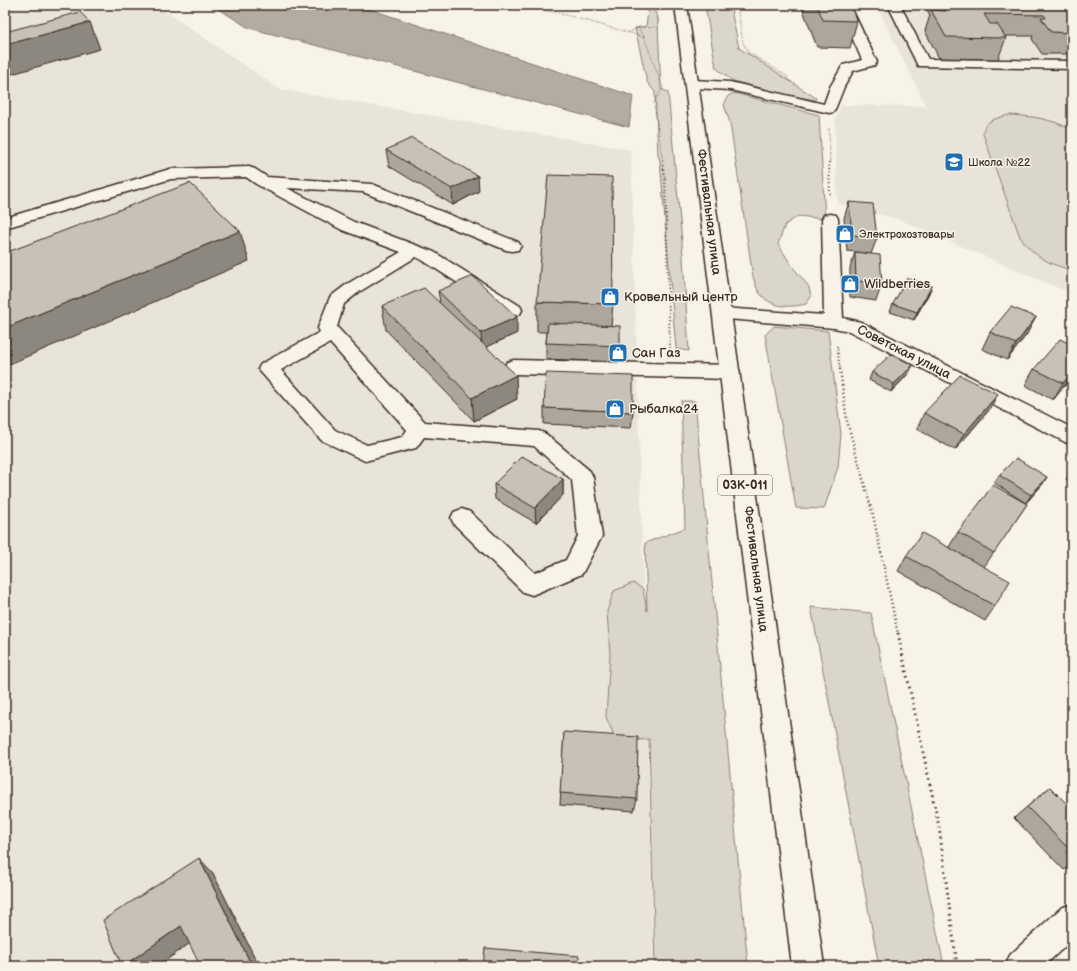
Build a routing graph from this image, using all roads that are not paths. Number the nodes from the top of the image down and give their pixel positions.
1 (681, 5) edge
2 (844, 5) edge
3 (894, 5) edge
4 (1072, 65) edge
5 (693, 84) junction
6 (262, 181) junction
7 (830, 219) dead end
8 (5, 223) edge
9 (512, 246) dead end
10 (414, 251) junction
11 (513, 310) dead end
12 (722, 314) junction
13 (834, 322) junction
14 (332, 333) junction
15 (514, 367) dead end
16 (730, 372) junction
17 (419, 429) junction
18 (1072, 437) edge
19 (462, 518) dead end
20 (1072, 919) edge
21 (808, 966) edge
22 (1021, 966) edge

1 - 5 main road, Фестивальная улица / 03К-011
2 - 5 main road
3 - 4 main road
5 - 12 main road, Фестивальная улица / 03К-011
6 - 8 main road
6 - 9 main road
6 - 10 main road
7 - 13 main road
10 - 11 main road
10 - 14 main road
12 - 13 main road, Советская улица
12 - 16 main road, Фестивальная улица / 03К-011
13 - 18 main road, Советская улица
14 - 17 main road
14 - 17 main road
15 - 16 main road
16 - 21 main road, Фестивальная улица / 03К-011
17 - 19 main road
20 - 22 main road

